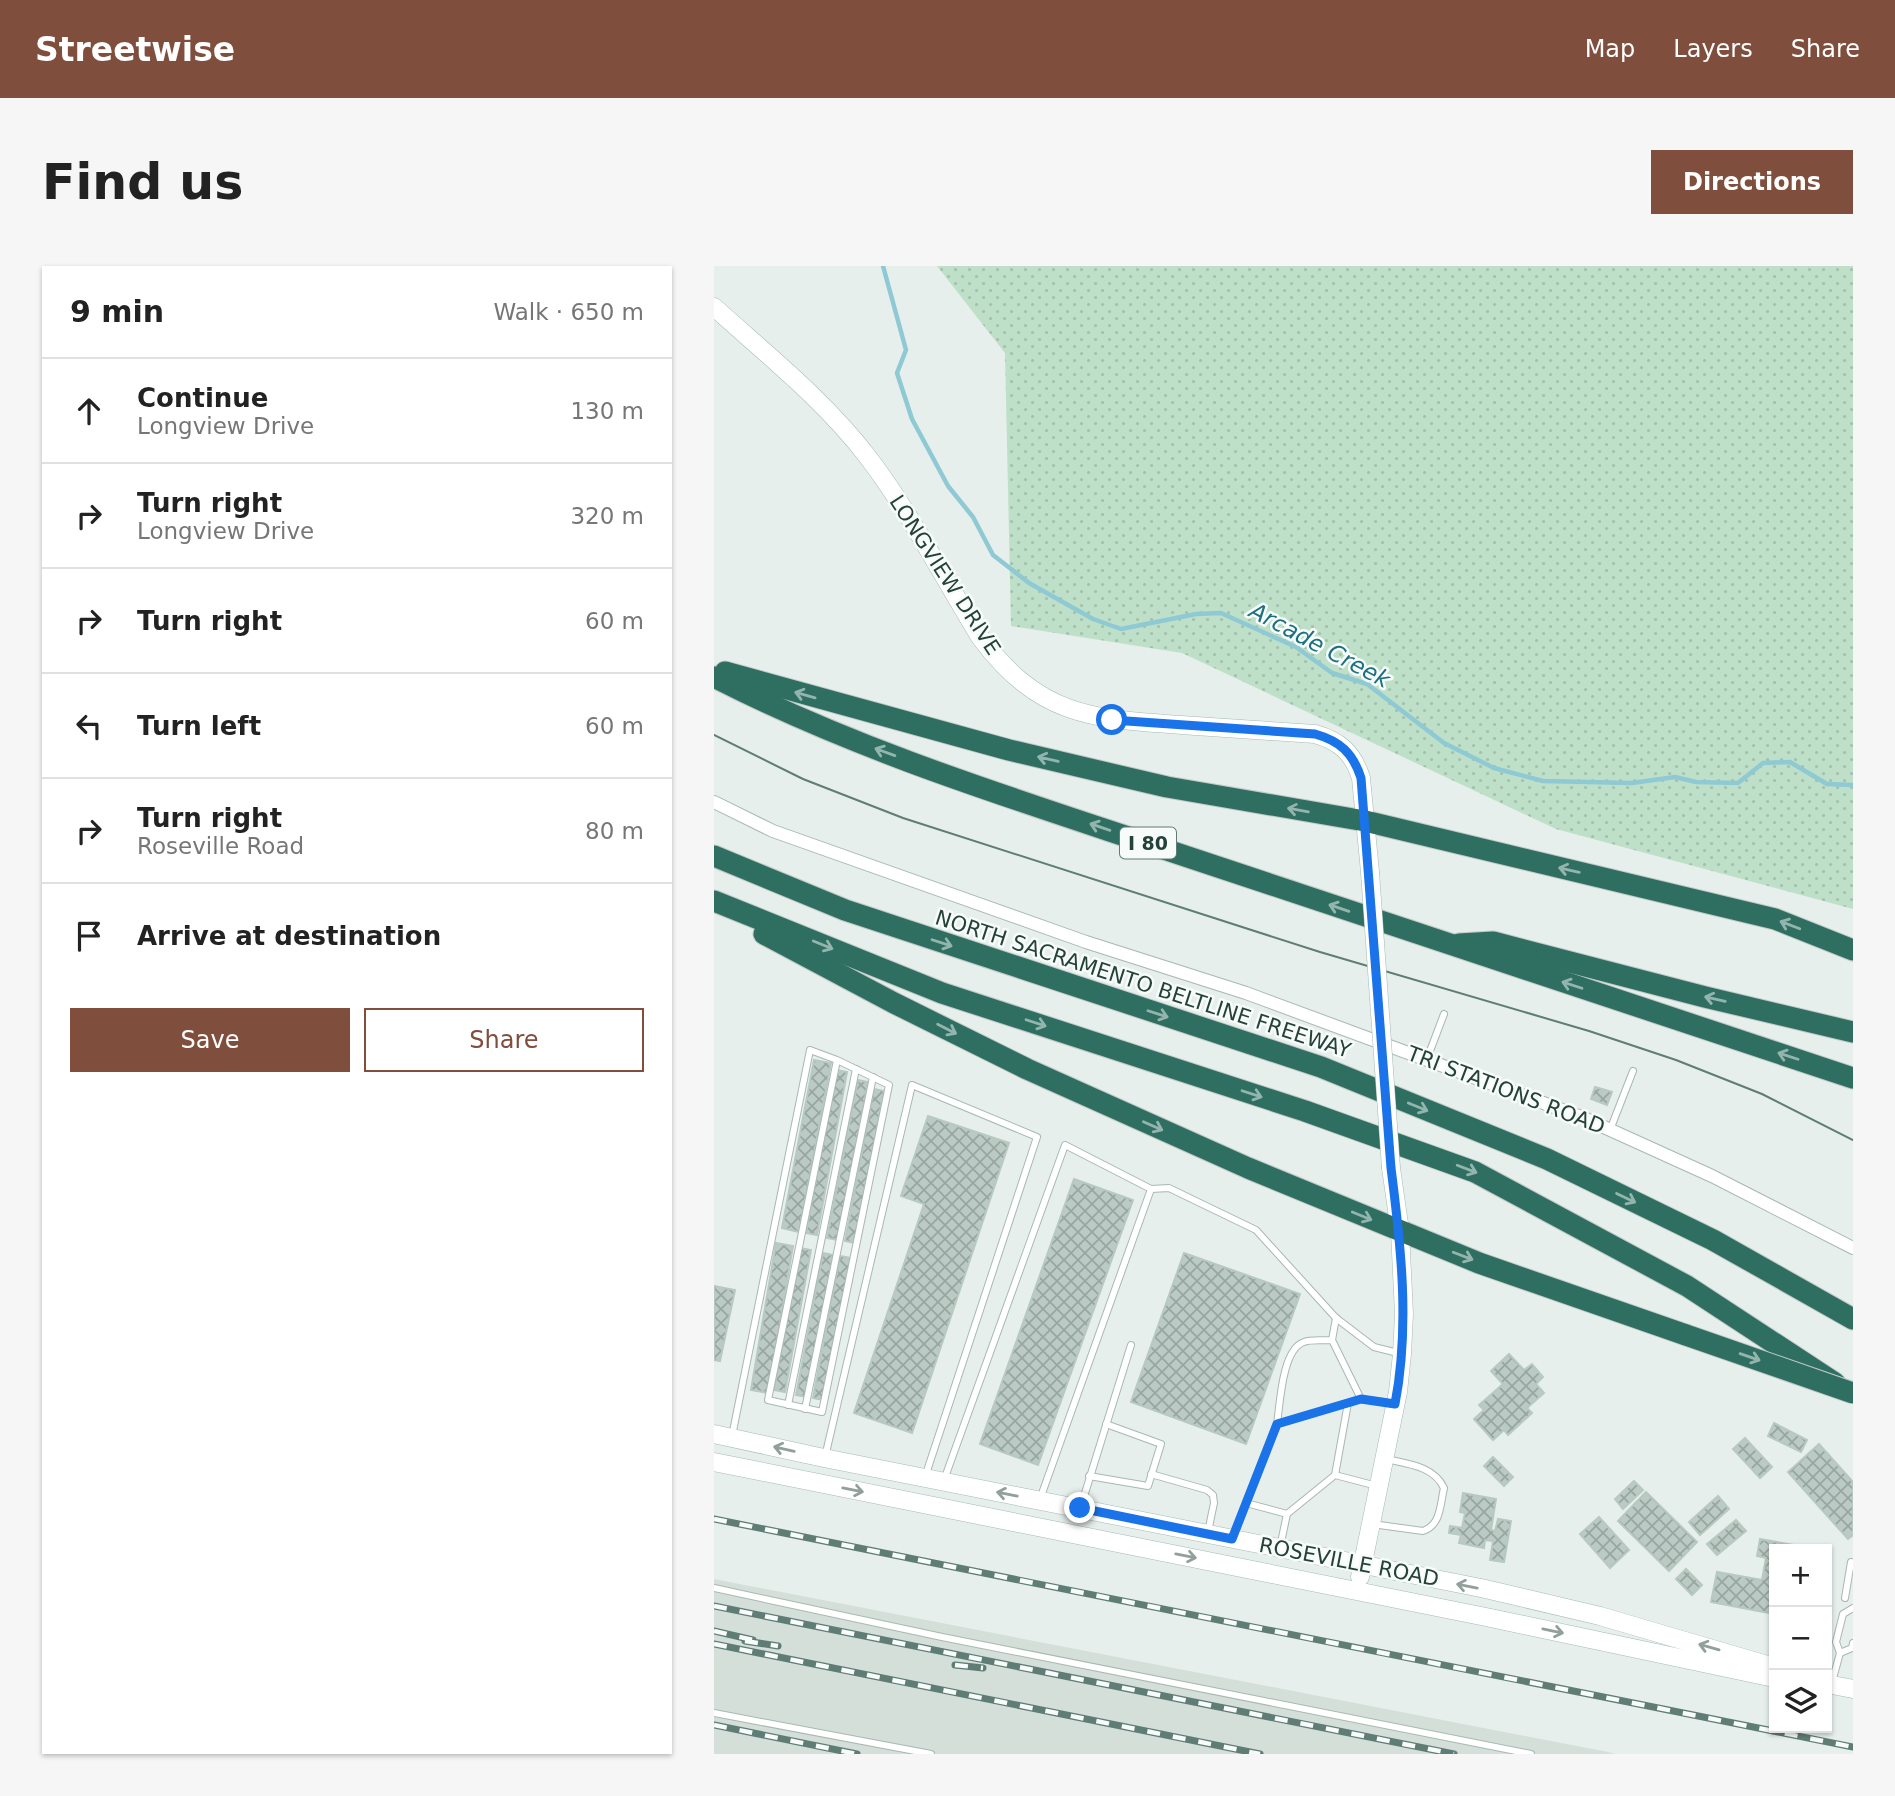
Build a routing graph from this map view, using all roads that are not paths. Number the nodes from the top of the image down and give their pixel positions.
1 (714, 307) edge
2 (714, 669) edge
3 (714, 677) edge
4 (714, 802) edge
5 (1365, 821) junction
6 (714, 856) edge
7 (714, 903) edge
8 (1450, 945) junction
9 (1853, 950) edge
10 (1444, 1014) dead end
11 (1853, 1032) edge
12 (1427, 1059) junction
13 (837, 1060) junction
14 (856, 1069) junction
15 (1633, 1071) dead end
16 (873, 1077) junction
17 (1853, 1078) edge
18 (1610, 1130) junction
19 (1152, 1189) junction
20 (1399, 1231) junction
21 (1853, 1248) edge
22 (1336, 1318) junction
23 (1853, 1319) edge
24 (1332, 1340) junction
25 (1131, 1345) dead end
26 (1402, 1354) junction
27 (1853, 1394) edge
28 (1361, 1399) junction
29 (1348, 1403) junction
30 (1395, 1404) junction
31 (788, 1405) junction
32 (805, 1409) junction
33 (1106, 1424) junction
34 (1277, 1424) junction
35 (723, 1436) edge
36 (824, 1458) junction
37 (1384, 1459) junction
38 (714, 1462) edge
39 (1152, 1474) junction
40 (1335, 1475) junction
41 (1089, 1476) junction
42 (925, 1478) junction
43 (943, 1482) junction
44 (1378, 1486) junction
45 (1039, 1501) junction
46 (1246, 1503) junction
47 (1080, 1508) junction
48 (1287, 1514) junction
49 (1370, 1524) junction
50 (1208, 1534) junction
51 (1232, 1539) junction
52 (1280, 1549) junction
53 (1851, 1562) dead end
54 (1362, 1565) junction
55 (714, 1588) edge
56 (1357, 1591) junction
57 (1845, 1598) dead end
58 (1853, 1608) edge
59 (1853, 1643) edge
60 (1840, 1653) junction
61 (1769, 1666) edge
62 (1832, 1676) edge
63 (1769, 1677) edge
64 (1832, 1686) edge
65 (1853, 1689) edge
66 (714, 1713) edge
67 (931, 1754) edge
68 (1531, 1754) edge

1 - 5 main road, LONGVIEW DRIVE
5 -> 2 highway
8 -> 3 highway, I 80
4 - 12 street, TRI STATIONS ROAD
9 -> 5 highway
5 - 20 main road, LONGVIEW DRIVE, bridge
6 -> 23 highway, NORTH SACRAMENTO BELTLINE FREEWAY
7 -> 20 highway
7 -> 27 highway
11 -> 8 highway
17 -> 8 highway, I 80
10 - 12 lane
12 - 18 street, TRI STATIONS ROAD
13 - 14 lane
13 - 31 lane
13 - 35 lane
14 - 16 lane
14 - 31 lane
15 - 18 lane
16 - 32 lane
16 - 32 lane
18 - 21 street, TRI STATIONS ROAD
19 - 22 lane
19 - 43 lane
19 - 45 lane
20 - 26 main road, LONGVIEW DRIVE
20 -> 27 highway, bridge
22 - 24 lane
22 - 26 lane
24 - 28 lane
24 - 34 lane
25 - 33 lane
26 - 30 main road, LONGVIEW DRIVE
28 - 29 lane
28 - 30 lane
29 - 34 lane
29 - 40 lane
30 - 37 main road, LONGVIEW DRIVE
31 - 32 lane
33 - 39 lane
33 - 41 lane
34 - 46 lane
36 -> 35 main road, ROSEVILLE ROAD
36 - 42 main road, ROSEVILLE ROAD
36 - 42 lane
37 - 44 main road, LONGVIEW DRIVE
37 - 49 lane
38 -> 56 main road, ROSEVILLE ROAD
39 - 41 lane
39 - 50 lane
40 - 44 lane
40 - 48 lane
41 - 47 lane
42 - 43 main road, ROSEVILLE ROAD
45 -> 43 main road, ROSEVILLE ROAD
44 - 49 main road, LONGVIEW DRIVE
45 - 47 main road, ROSEVILLE ROAD
46 - 48 lane
46 - 51 lane
47 - 50 main road, ROSEVILLE ROAD
48 - 52 lane
49 - 54 main road, LONGVIEW DRIVE
50 - 51 main road, ROSEVILLE ROAD
51 - 52 main road, ROSEVILLE ROAD
52 - 54 main road, ROSEVILLE ROAD
53 - 57 lane
54 - 56 main road, LONGVIEW DRIVE
61 -> 54 main road, ROSEVILLE ROAD
55 - 68 lane
56 -> 63 main road, ROSEVILLE ROAD
58 - 60 lane
59 - 60 lane
60 - 62 lane
64 - 65 main road
66 - 67 lane

